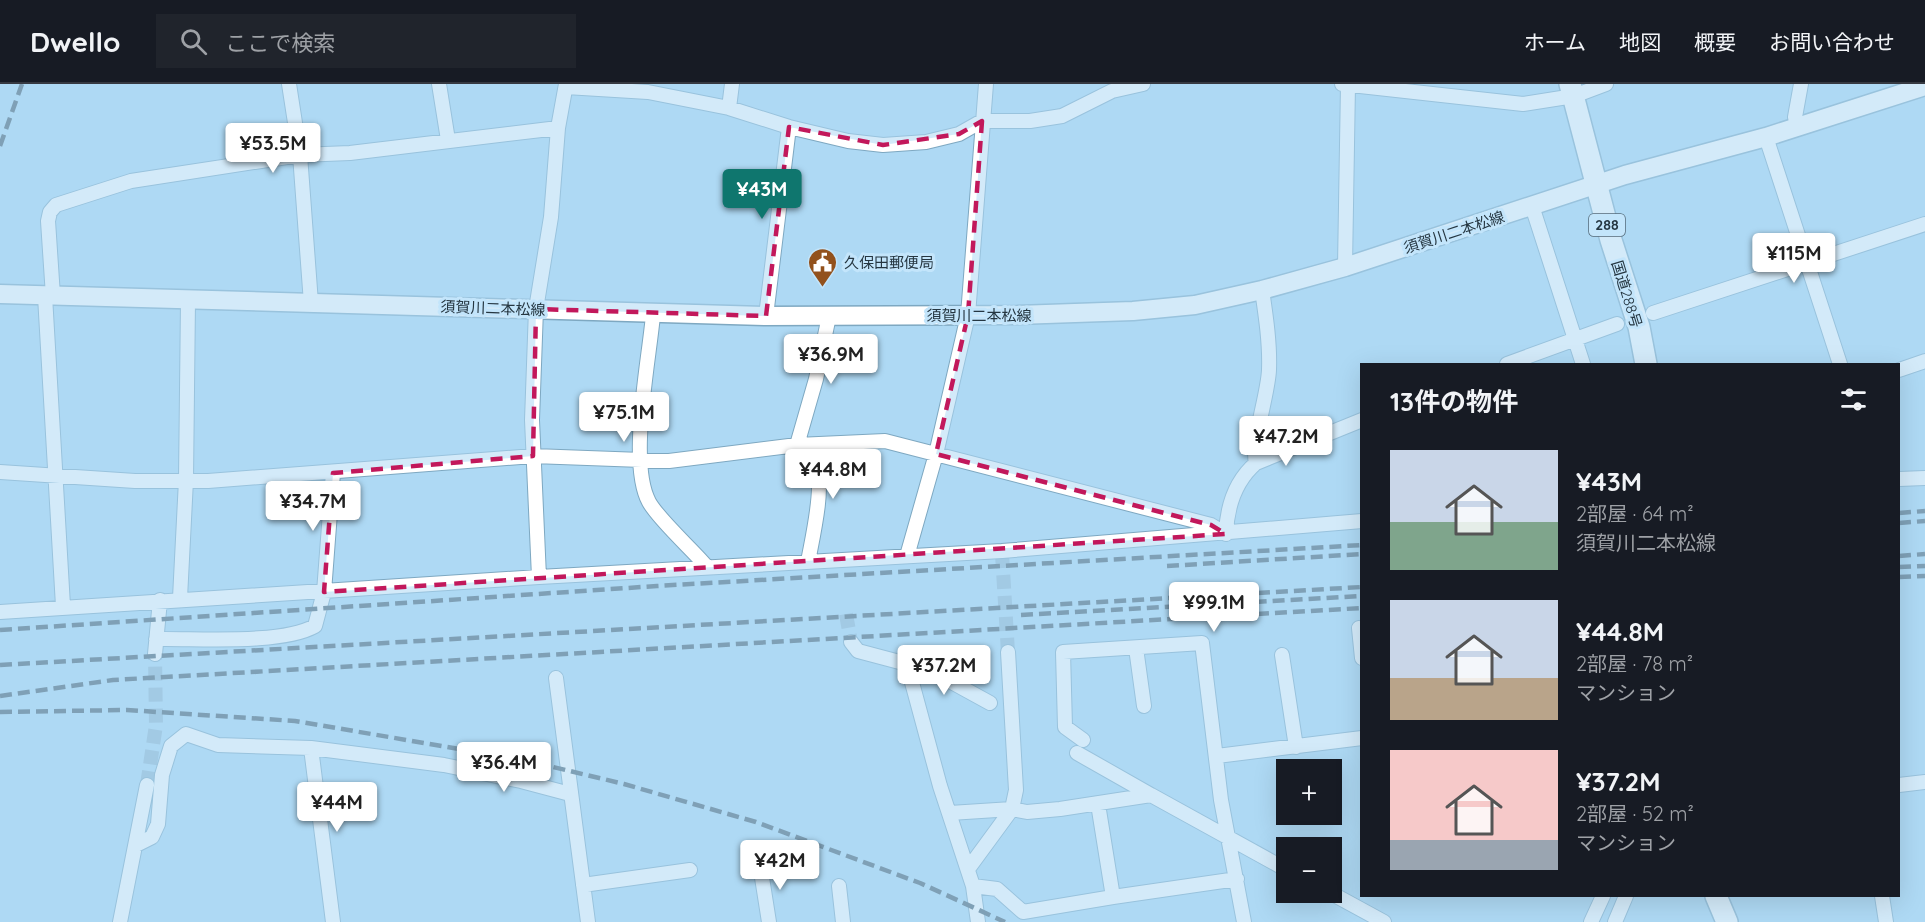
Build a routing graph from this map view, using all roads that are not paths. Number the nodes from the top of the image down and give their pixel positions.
1 (289, 84) edge
2 (439, 84) edge
3 (732, 84) edge
4 (986, 84) edge
5 (1143, 84) edge
6 (1346, 84) edge
7 (1606, 84) edge
8 (1802, 84) edge
9 (566, 85) edge
10 (1925, 86) edge
11 (1572, 90) edge
12 (729, 108) junction
13 (982, 121) junction
14 (789, 127) junction
15 (1797, 127) junction
16 (558, 128) junction
17 (1766, 136) junction
18 (448, 140) junction
19 (300, 155) junction
20 (1598, 185) junction
21 (1532, 206) junction
22 (1925, 224) edge
23 (1808, 264) junction
24 (1345, 267) junction
25 (1262, 290) junction
26 (0, 294) edge
27 (49, 296) junction
28 (188, 300) junction
29 (311, 303) junction
30 (536, 309) junction
31 (1653, 313) dead end
32 (653, 315) junction
33 (968, 315) junction
34 (766, 316) junction
35 (829, 316) junction
36 (1617, 324) dead end
37 (1574, 338) junction
38 (1925, 362) edge
39 (1510, 363) edge
40 (1583, 363) edge
41 (1646, 363) edge
42 (1840, 363) edge
43 (1900, 370) edge
44 (1360, 421) edge
45 (797, 445) junction
46 (936, 454) junction
47 (533, 456) junction
48 (640, 460) junction
49 (1256, 463) junction
50 (0, 472) edge
51 (333, 473) junction
52 (54, 476) junction
53 (1925, 478) edge
54 (186, 480) junction
55 (1900, 480) edge
56 (1360, 521) edge
57 (1226, 534) junction
58 (907, 555) junction
59 (808, 562) junction
60 (707, 567) junction
61 (539, 577) junction
62 (324, 592) junction
63 (180, 598) junction
64 (160, 600) junction
65 (63, 606) junction
66 (0, 612) edge
67 (1359, 628) dead end
68 (1360, 638) edge
69 (851, 642) dead end
70 (1136, 648) junction
71 (1008, 652) tunnel mouth
72 (1282, 655) dead end
73 (907, 664) junction
74 (556, 678) dead end
75 (990, 703) dead end
76 (1144, 706) dead end
77 (1360, 738) edge
78 (1083, 740) dead end
79 (1296, 747) junction
80 (310, 748) junction
81 (1077, 753) dead end
82 (1217, 756) junction
83 (1925, 782) edge
84 (147, 785) tunnel mouth
85 (1900, 785) edge
86 (570, 794) junction
87 (1151, 795) junction
88 (1098, 804) junction
89 (1012, 809) junction
90 (950, 813) junction
91 (1228, 838) junction
92 (136, 845) junction
93 (1276, 864) edge
94 (760, 865) dead end
95 (968, 869) junction
96 (690, 870) dead end
97 (1237, 879) junction
98 (583, 885) junction
99 (839, 886) dead end
100 (973, 886) junction
101 (1113, 897) junction
102 (1603, 897) edge
103 (1626, 897) edge
104 (1716, 897) edge
105 (1882, 897) edge
106 (1342, 899) edge
107 (120, 922) edge
108 (333, 922) edge
109 (588, 922) edge
110 (769, 922) edge
111 (843, 922) edge
112 (978, 922) edge
113 (1244, 922) edge
114 (1384, 922) edge
115 (1591, 922) edge
116 (1615, 922) edge
117 (1727, 922) edge
118 (1886, 922) edge

1 - 19 street
2 - 18 street
3 - 12 street
4 - 13 street
5 - 13 street
6 - 11 street
6 - 24 street
7 - 11 street
8 - 15 street
9 - 12 street
9 - 16 street
10 - 15 main road, 須賀川二本松線
11 - 20 highway, 国道288号 / 288
12 - 14 street
13 - 14 street
13 - 33 street
14 - 34 street
15 - 17 main road, 須賀川二本松線
16 - 18 street
16 - 30 street
17 - 20 main road, 須賀川二本松線
17 - 23 street
18 - 19 street
19 - 27 street
19 - 29 street
20 - 21 main road, 須賀川二本松線
20 - 41 highway, 国道288号 / 288
21 - 24 main road, 須賀川二本松線
21 - 37 street
22 - 23 street
23 - 31 street
23 - 42 street
24 - 25 main road, 須賀川二本松線
25 - 33 main road, 須賀川二本松線
25 - 49 street
26 - 27 main road, 須賀川二本松線
27 - 28 main road, 須賀川二本松線
27 - 52 street
28 - 29 main road, 須賀川二本松線
28 - 54 street
29 - 30 main road, 須賀川二本松線
30 - 32 main road, 須賀川二本松線
30 - 47 street
32 - 34 main road, 須賀川二本松線
32 - 48 street
33 - 35 main road, 須賀川二本松線
33 - 46 street
34 - 35 main road, 須賀川二本松線
35 - 45 street
36 - 37 street
37 - 39 street
37 - 40 street
38 - 43 street
44 - 49 street
45 - 46 street
45 - 48 street
45 - 59 street
46 - 57 street
46 - 58 street
47 - 48 street
47 - 51 street
47 - 61 street
48 - 60 street
49 - 57 street
50 - 52 street
51 - 54 street
51 - 62 street
52 - 54 street
52 - 65 street
53 - 55 street
54 - 63 street
56 - 57 street
57 - 58 street
58 - 59 street
59 - 60 street
60 - 61 street
61 - 62 street
62 - 63 street
62 - 64 street
63 - 64 street
64 - 65 street
65 - 66 street
67 - 68 street
69 - 73 street
70 - 76 street
70 - 78 street
70 - 82 street
71 - 89 street
72 - 79 street
73 - 75 street
73 - 90 street
74 - 86 street
77 - 79 street
79 - 82 street
80 - 86 street
80 - 92 street
80 - 108 street
81 - 87 street
82 - 91 street
83 - 85 street
84 - 92 street
86 - 98 street
87 - 88 street
87 - 91 street
88 - 89 street
88 - 101 street
89 - 90 street
89 - 95 street
90 - 95 street
91 - 93 street
91 - 97 street
92 - 107 street
94 - 110 street
95 - 100 street
96 - 98 street
97 - 101 street
97 - 113 street
98 - 109 street
99 - 111 street
100 - 101 street
100 - 112 street
102 - 115 street
103 - 116 street
104 - 117 highway
105 - 118 street
106 - 114 street

